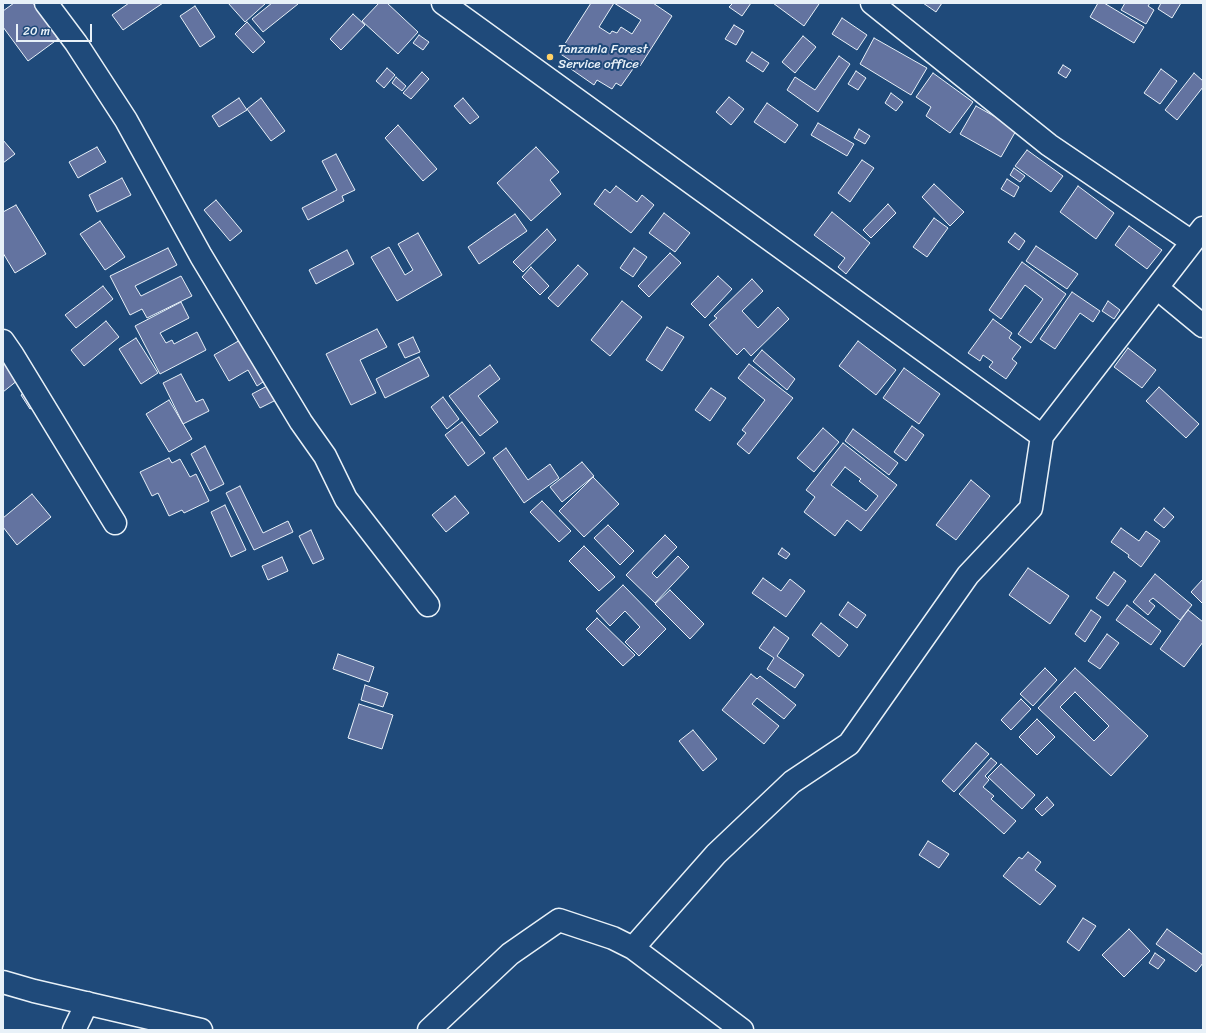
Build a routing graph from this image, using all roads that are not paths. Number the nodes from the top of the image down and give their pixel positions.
1 (46, 3) edge
2 (443, 3) edge
3 (872, 3) edge
4 (1198, 235) edge
5 (1157, 288) junction
6 (1203, 326) edge
7 (3, 341) edge
8 (1042, 436) junction
9 (115, 523) dead end
10 (428, 605) dead end
11 (633, 948) junction
12 (3, 982) edge
13 (87, 1003) junction
14 (74, 1030) edge
15 (201, 1030) edge
16 (429, 1030) edge
17 (742, 1030) edge

1 - 10 street
2 - 8 street
3 - 4 street
4 - 5 street
5 - 6 street
5 - 8 street
7 - 9 street
8 - 11 street
11 - 16 street
11 - 17 street
12 - 13 street
13 - 14 street
13 - 15 street

